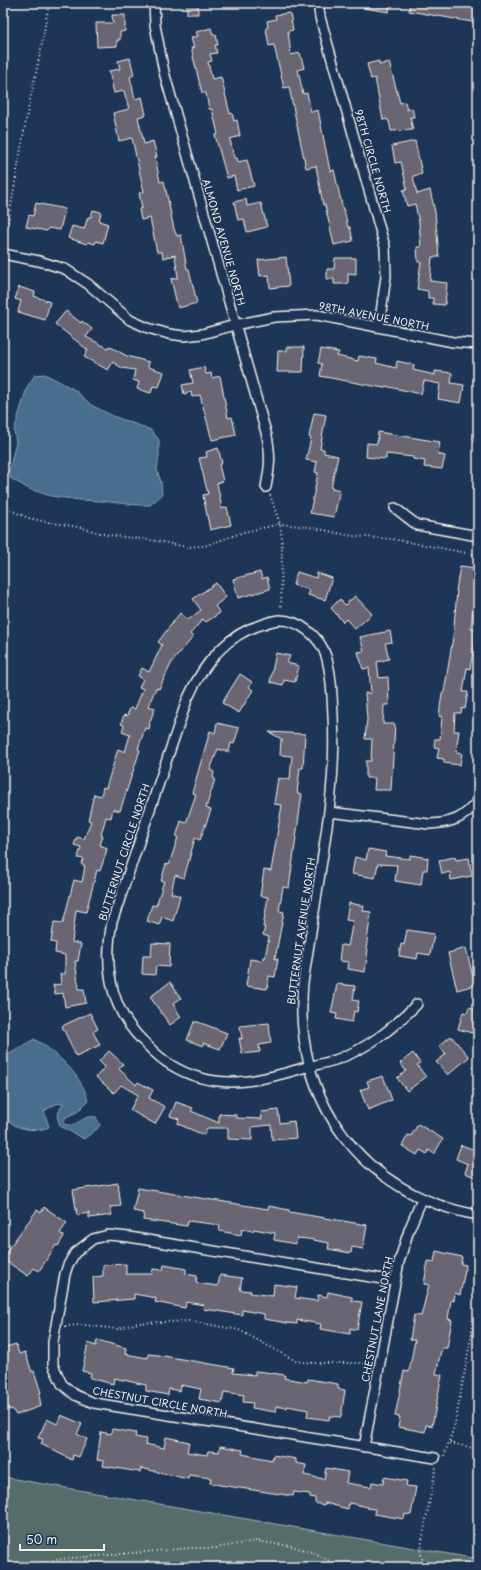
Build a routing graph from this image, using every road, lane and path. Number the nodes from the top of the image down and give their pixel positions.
1 (49, 3) edge
2 (154, 3) edge
3 (318, 3) edge
4 (3, 250) edge
5 (235, 325) junction
6 (379, 327) junction
7 (478, 344) edge
8 (266, 487) joint
9 (3, 507) edge
10 (396, 508) dead end
11 (280, 524) junction
12 (478, 536) edge
13 (478, 554) edge
14 (281, 608) dead end
15 (271, 622) joint
16 (478, 800) edge
17 (329, 812) junction
18 (417, 1004) dead end
19 (309, 1066) junction
20 (422, 1199) junction
21 (478, 1215) edge
22 (395, 1281) junction
23 (478, 1299) edge
24 (56, 1325) junction
25 (379, 1363) junction
26 (449, 1443) junction
27 (364, 1447) junction
28 (478, 1449) edge
29 (439, 1462) junction
30 (436, 1469) junction
31 (89, 1556) junction
32 (17, 1567) edge
33 (81, 1567) edge
34 (340, 1567) edge
35 (424, 1567) edge

1 - 4 path
2 - 5 street, ALMOND AVENUE NORTH
3 - 6 street, 98TH CIRCLE NORTH
4 - 5 street, 98TH AVENUE NORTH
5 - 6 street, 98TH AVENUE NORTH
5 - 8 street, ALMOND AVENUE NORTH
6 - 7 street, 98TH AVENUE NORTH
8 - 11 path
9 - 11 path
10 - 12 street
11 - 13 path
11 - 14 path
15 - 17 street, BUTTERNUT AVENUE NORTH
15 - 19 street, BUTTERNUT CIRCLE NORTH
16 - 17 street
17 - 19 street, BUTTERNUT AVENUE NORTH
18 - 19 street, BUTTERNUT CIRCLE NORTH
19 - 20 street, BUTTERNUT AVENUE NORTH
20 - 21 street, BUTTERNUT AVENUE NORTH
20 - 22 street, CHESTNUT LANE NORTH
22 - 24 street, CHESTNUT CIRCLE NORTH
22 - 25 street, CHESTNUT LANE NORTH
23 - 26 path
24 - 25 path
24 - 27 street, CHESTNUT CIRCLE NORTH
25 - 27 street, CHESTNUT LANE NORTH
26 - 28 path
26 - 29 path
27 - 29 street, CHESTNUT CIRCLE NORTH
29 - 30 path
29 - 30 path
30 - 35 path
31 - 32 path
31 - 33 path
31 - 34 path

